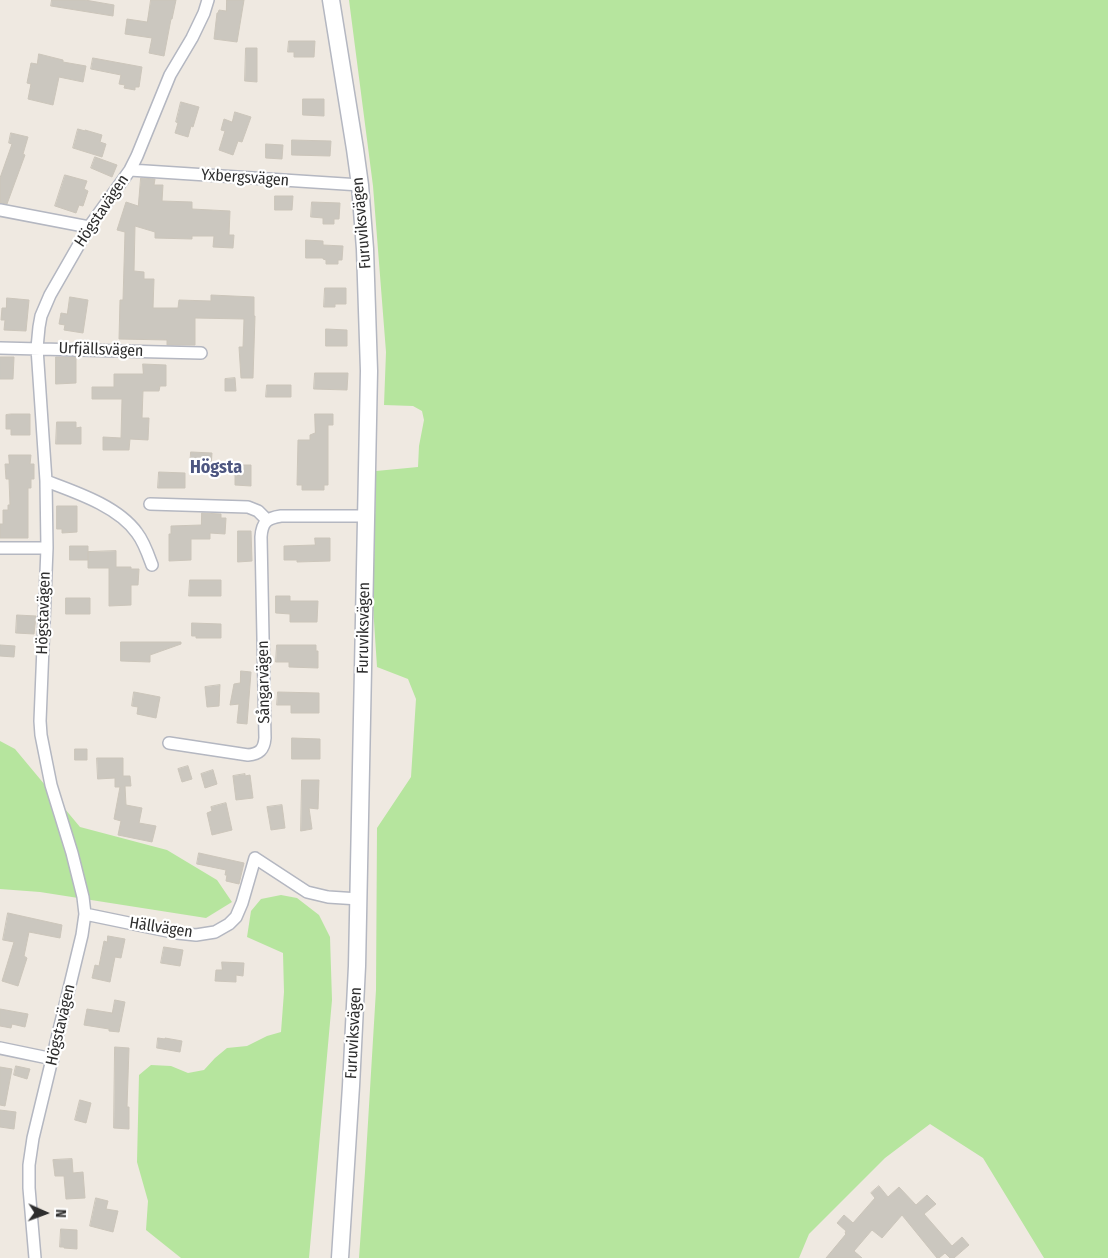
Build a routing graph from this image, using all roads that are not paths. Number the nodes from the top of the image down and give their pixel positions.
1 (208, 0) edge
2 (330, 0) edge
3 (130, 170) junction
4 (360, 186) junction
5 (0, 210) edge
6 (89, 227) junction
7 (0, 348) edge
8 (37, 348) junction
9 (201, 353) dead end
10 (46, 481) junction
11 (150, 504) dead end
12 (366, 516) junction
13 (267, 520) junction
14 (0, 548) edge
15 (47, 548) junction
16 (152, 565) dead end
17 (168, 743) dead end
18 (359, 899) junction
19 (85, 914) junction
20 (0, 1048) edge
21 (53, 1059) junction
22 (35, 1258) edge
23 (340, 1258) edge

1 - 3 street, Högstavägen
2 - 4 main road, Furuviksvägen
3 - 4 street, Yxbergsvägen
3 - 6 street, Högstavägen
4 - 12 main road, Furuviksvägen
5 - 6 street
6 - 8 street, Högstavägen
7 - 8 street, Urfjällsvägen
8 - 9 street, Urfjällsvägen
8 - 10 street, Högstavägen
10 - 15 street, Högstavägen
10 - 16 street
11 - 13 street
12 - 13 street
12 - 18 main road, Furuviksvägen
13 - 17 street, Sångarvägen
14 - 15 street
15 - 19 street, Högstavägen
18 - 19 street, Hällvägen
18 - 23 main road, Furuviksvägen
19 - 21 street, Högstavägen
20 - 21 street
21 - 22 street, Högstavägen

